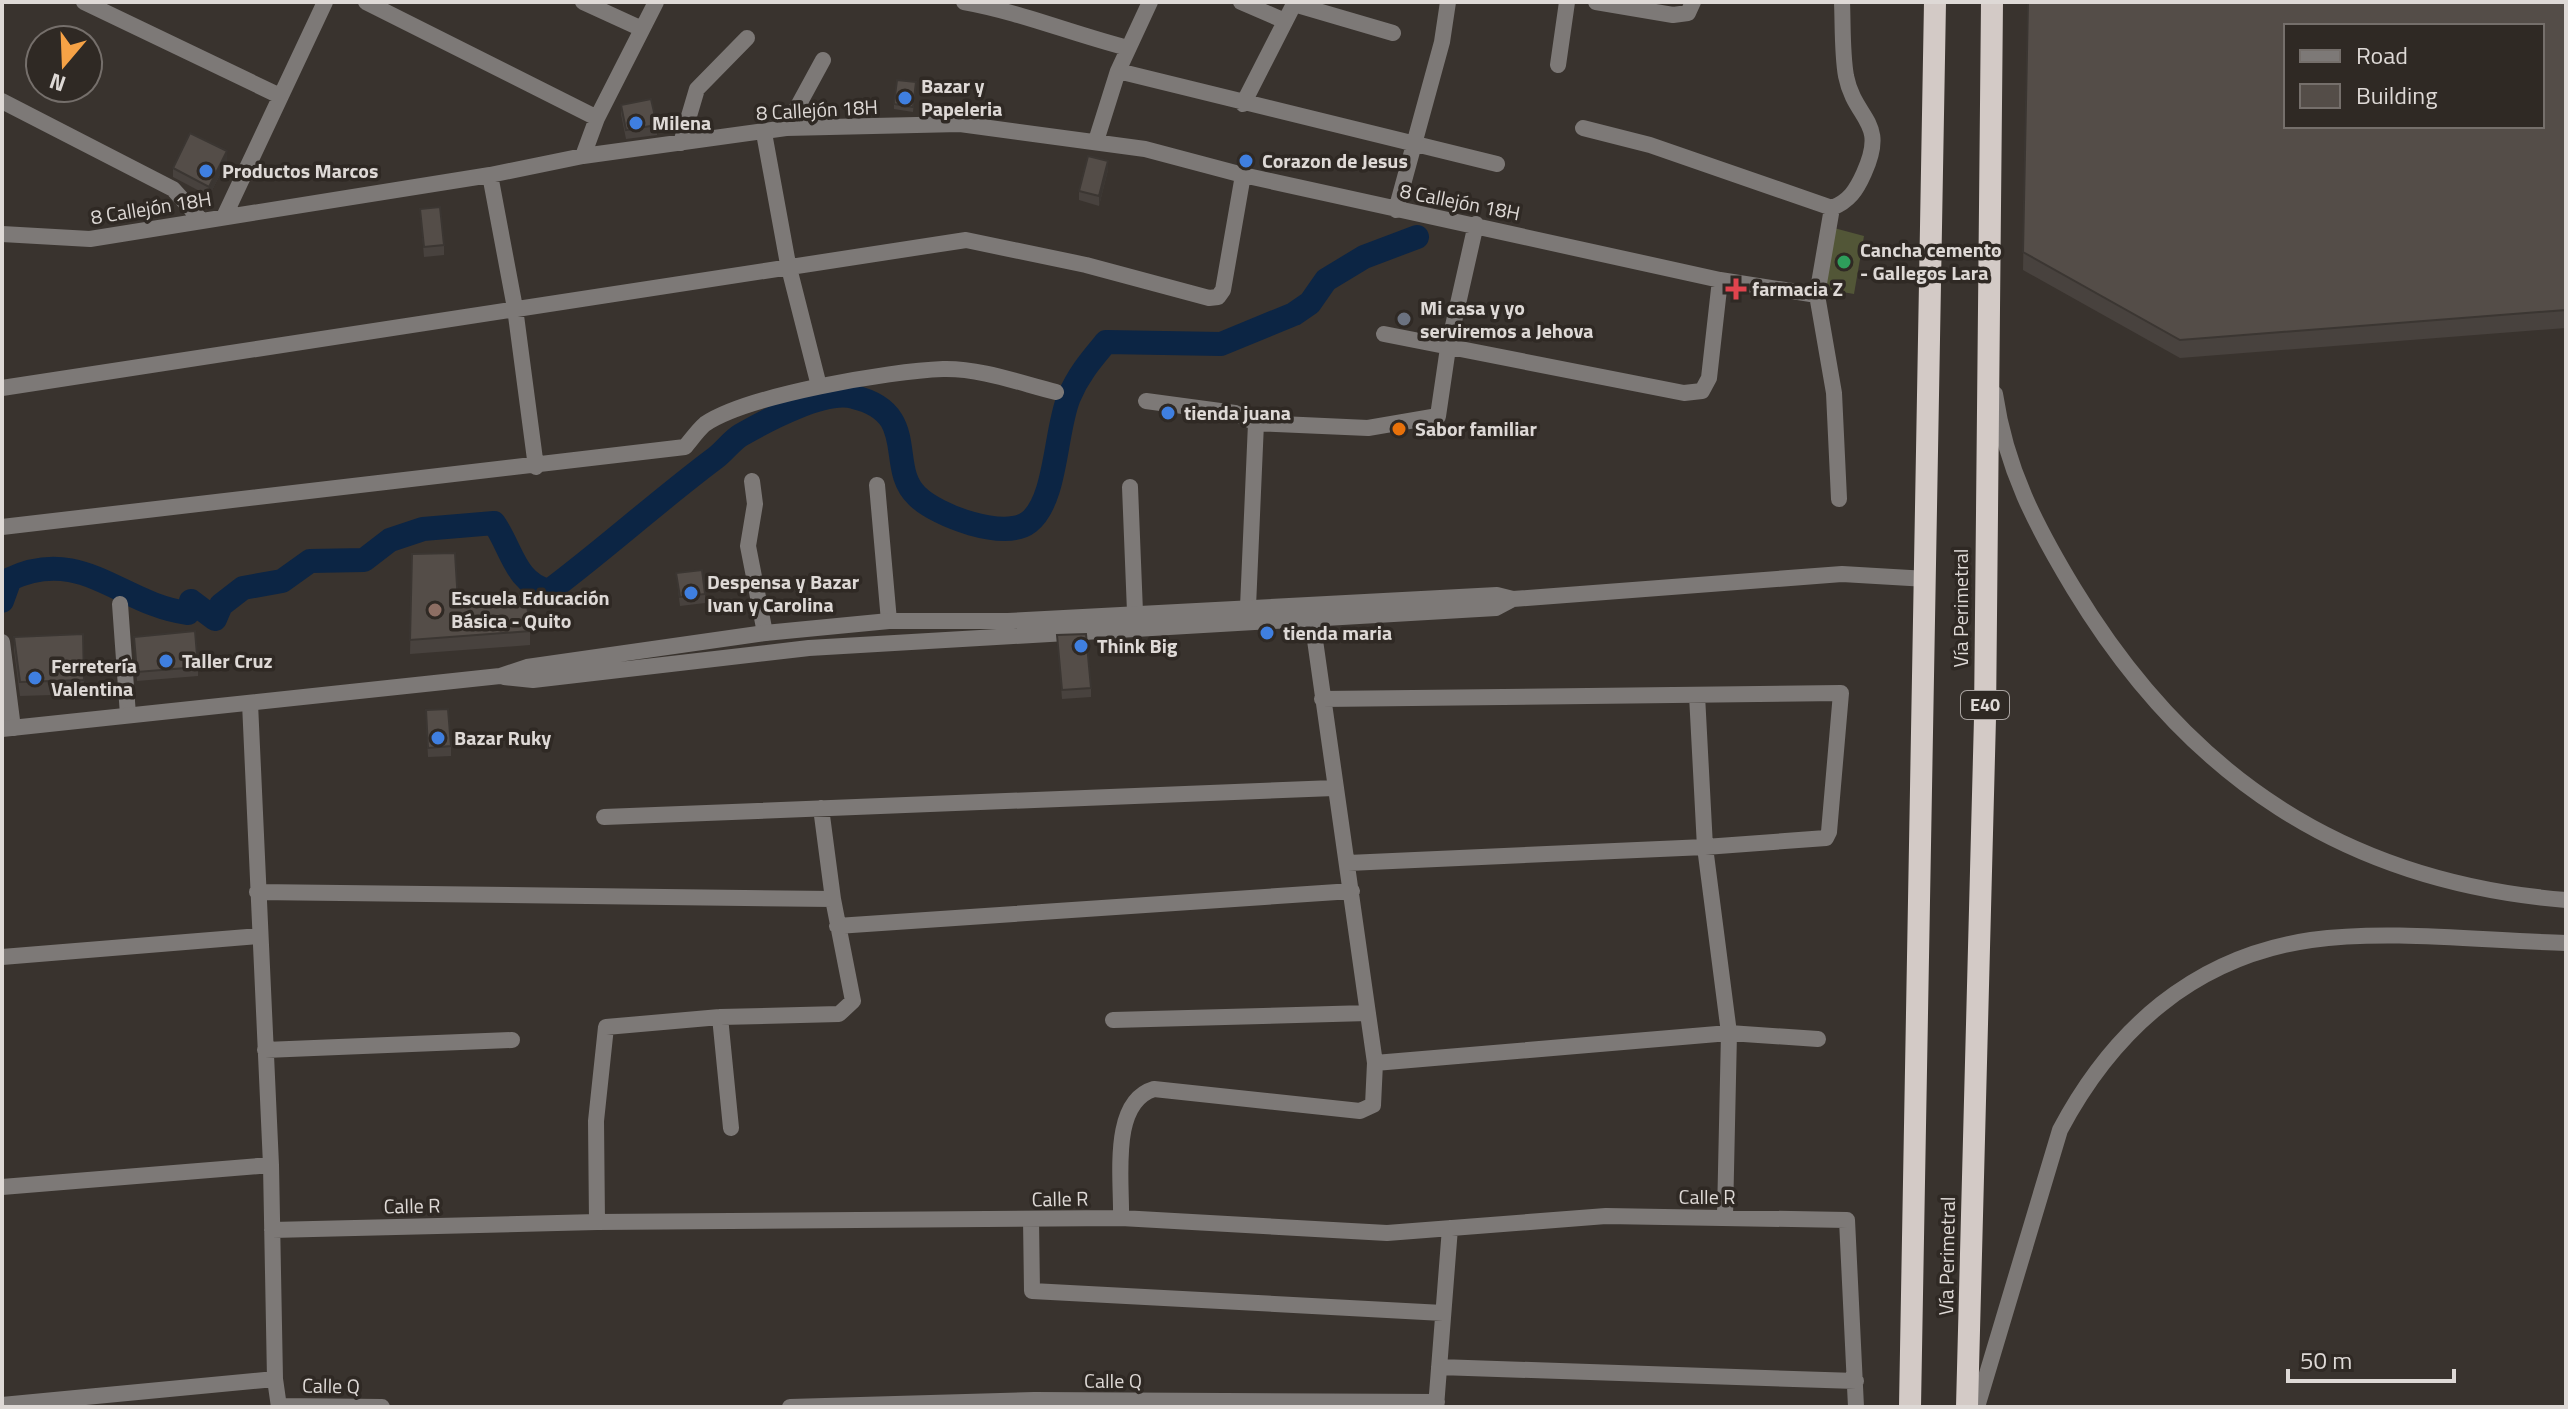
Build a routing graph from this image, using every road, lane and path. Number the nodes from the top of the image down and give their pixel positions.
1 (84, 2) edge
2 (325, 2) edge
3 (366, 2) edge
4 (583, 2) edge
5 (656, 2) edge
6 (964, 2) edge
7 (1150, 2) edge
8 (1241, 2) edge
9 (1448, 2) edge
10 (1567, 2) edge
11 (1596, 2) edge
12 (1693, 2) edge
13 (1842, 2) edge
14 (1935, 2) edge
15 (1992, 2) edge
16 (1294, 3) edge
17 (1000, 5) edge
18 (1285, 21) junction
19 (642, 29) junction
20 (1393, 33) dead end
21 (747, 38) dead end
22 (1128, 48) junction
23 (823, 60) dead end
24 (1558, 65) dead end
25 (1118, 71) junction
26 (280, 96) junction
27 (2, 101) edge
28 (1243, 104) junction
29 (597, 118) junction
30 (786, 128) junction
31 (1583, 128) dead end
32 (764, 133) junction
33 (1096, 141) junction
34 (681, 143) junction
35 (1414, 144) junction
36 (583, 156) junction
37 (1497, 164) dead end
38 (490, 175) junction
39 (1243, 175) junction
40 (1832, 208) junction
41 (1396, 210) junction
42 (224, 217) junction
43 (200, 219) junction
44 (1476, 224) junction
45 (2, 234) edge
46 (788, 264) junction
47 (1720, 280) junction
48 (1817, 295) junction
49 (515, 308) junction
50 (1987, 329) junction
51 (1384, 334) dead end
52 (1448, 348) junction
53 (819, 386) junction
54 (2, 388) edge
55 (1056, 392) dead end
56 (1146, 401) dead end
57 (1256, 423) junction
58 (536, 467) junction
59 (752, 481) dead end
60 (877, 485) dead end
61 (1130, 487) dead end
62 (1839, 499) dead end
63 (2, 527) edge
64 (1927, 579) junction
65 (1513, 599) junction
66 (120, 604) dead end
67 (1248, 607) junction
68 (1135, 612) junction
69 (1312, 619) junction
70 (889, 621) junction
71 (1008, 629) junction
72 (765, 633) junction
73 (2, 642) edge
74 (500, 676) junction
75 (1697, 695) junction
76 (1322, 699) junction
77 (250, 703) junction
78 (128, 715) junction
79 (7, 728) edge
80 (1334, 788) junction
81 (821, 808) junction
82 (604, 817) dead end
83 (1705, 847) junction
84 (1348, 863) junction
85 (1352, 891) junction
86 (257, 892) junction
87 (833, 899) junction
88 (2566, 900) edge
89 (837, 926) junction
90 (259, 936) junction
91 (2566, 943) edge
92 (2, 957) edge
93 (1368, 1013) junction
94 (720, 1017) junction
95 (1113, 1020) dead end
96 (1729, 1033) junction
97 (1818, 1039) dead end
98 (512, 1040) dead end
99 (265, 1050) junction
100 (1375, 1063) junction
101 (731, 1128) dead end
102 (271, 1165) junction
103 (2, 1187) edge
104 (1725, 1216) junction
105 (1121, 1218) junction
106 (1031, 1219) junction
107 (597, 1222) junction
108 (1450, 1228) junction
109 (272, 1230) junction
110 (1443, 1313) junction
111 (1439, 1367) junction
112 (275, 1379) junction
113 (1856, 1381) junction
114 (1034, 1404) edge
115 (2, 1405) edge
116 (1436, 1405) edge
117 (279, 1406) edge
118 (382, 1407) edge
119 (790, 1407) edge
120 (1856, 1407) edge
121 (1910, 1407) edge
122 (1967, 1407) edge
123 (1977, 1407) edge

1 - 26 street
2 - 26 street
3 - 29 street
4 - 19 street
5 - 19 street
6 - 17 street
7 - 22 street
8 - 18 street
9 - 35 street
10 - 24 street
11 - 12 street
13 - 40 street
14 - 64 highway, Vía Perimetral
15 - 50 highway, Vía Perimetral / E40
16 - 18 street
16 - 20 street
17 - 22 street
18 - 28 street
19 - 29 street
21 - 34 street
22 - 25 street
23 - 30 street
25 - 28 street
25 - 33 street
26 - 42 street
27 - 43 street
28 - 35 street
29 - 36 street
30 - 32 street, 8 Callejón 18H
30 - 33 street, 8 Callejón 18H
31 - 40 street
32 - 34 street, 8 Callejón 18H
32 - 46 street
33 - 39 street, 8 Callejón 18H
34 - 36 street, 8 Callejón 18H
35 - 37 street
35 - 41 street
36 - 38 street, 8 Callejón 18H
38 - 42 street, 8 Callejón 18H
38 - 49 street
39 - 41 street, 8 Callejón 18H
39 - 46 street
40 - 48 street
41 - 44 street, 8 Callejón 18H
42 - 43 street, 8 Callejón 18H
43 - 45 street, 8 Callejón 18H
44 - 47 street, 8 Callejón 18H
44 - 52 street
46 - 49 street
46 - 53 street
47 - 48 street, 8 Callejón 18H
47 - 52 street
48 - 62 street
49 - 54 street
49 - 58 street
50 - 88 street
50 - 122 highway, Vía Perimetral / E40
51 - 52 street
52 - 57 street
53 - 55 street
53 - 58 street
56 - 57 street
57 - 67 street
58 - 63 street
59 - 72 street
60 - 70 street
61 - 68 street
64 - 65 street
64 - 121 highway, Vía Perimetral
65 - 67 street
65 - 69 street
66 - 78 street
67 - 68 street
68 - 71 street
69 - 71 street
69 - 76 street
70 - 71 street
70 - 72 street
71 - 74 street
72 - 74 street
73 - 79 street
74 - 77 street
75 - 76 street
75 - 83 street
75 - 83 street
76 - 80 street
77 - 78 street
77 - 86 street
78 - 79 street
80 - 81 street
80 - 84 street
81 - 82 street
81 - 87 street
83 - 84 street
83 - 96 street
84 - 85 street
85 - 89 street
85 - 93 street
86 - 87 street
86 - 90 street
87 - 89 street
89 - 94 street
90 - 92 street
90 - 99 street
91 - 123 street
93 - 95 street
93 - 100 street
94 - 101 street
94 - 107 street
96 - 97 street
96 - 100 street
96 - 104 street
98 - 99 street
99 - 102 street
100 - 105 street
102 - 103 street
102 - 109 street
104 - 108 street, Calle R
104 - 113 street, Calle R
105 - 106 street, Calle R
105 - 108 street, Calle R
106 - 107 street, Calle R
106 - 110 street
107 - 109 street, Calle R
108 - 110 street
109 - 112 street
110 - 111 street
111 - 113 street
111 - 116 street
112 - 115 street
112 - 117 street
113 - 120 street
114 - 116 street, Calle Q
114 - 119 street, Calle Q
117 - 118 street, Calle Q

